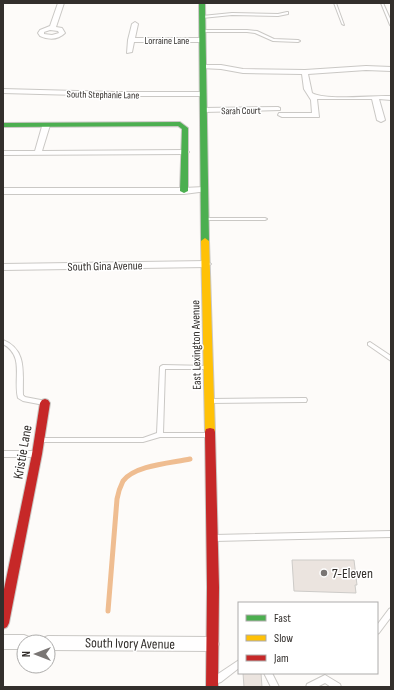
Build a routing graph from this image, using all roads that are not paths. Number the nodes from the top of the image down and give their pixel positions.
1 (61, 3) edge
2 (202, 3) edge
3 (335, 3) edge
4 (382, 3) edge
5 (287, 12) dead end
6 (202, 17) junction
7 (135, 24) dead end
8 (343, 24) dead end
9 (391, 25) edge
10 (53, 27) dead end
11 (203, 36) junction
12 (131, 40) junction
13 (298, 41) dead end
14 (129, 52) dead end
15 (203, 67) junction
16 (391, 69) edge
17 (305, 72) junction
18 (3, 91) edge
19 (203, 94) junction
20 (312, 97) junction
21 (374, 97) junction
22 (391, 98) edge
23 (204, 110) junction
24 (381, 120) dead end
25 (3, 125) edge
26 (46, 125) junction
27 (185, 152) junction
28 (3, 153) edge
29 (38, 153) junction
30 (204, 189) junction
31 (3, 191) edge
32 (184, 191) junction
33 (205, 219) junction
34 (265, 219) dead end
35 (207, 264) junction
36 (3, 267) edge
37 (3, 342) edge
38 (370, 344) dead end
39 (391, 359) edge
40 (209, 367) junction
41 (304, 400) dead end
42 (209, 401) junction
43 (45, 403) joint
44 (160, 435) junction
45 (210, 435) junction
46 (39, 440) junction
47 (3, 454) edge
48 (37, 454) junction
49 (391, 534) edge
50 (212, 538) junction
51 (391, 611) edge
52 (3, 623) edge
53 (378, 630) edge
54 (3, 642) edge
55 (16, 642) edge
56 (56, 642) edge
57 (212, 644) junction
58 (238, 665) edge
59 (268, 674) edge
60 (211, 685) edge
61 (275, 687) edge
62 (310, 687) edge
63 (337, 687) edge

1 - 10 street
2 - 6 street, East Lexington Avenue
3 - 8 lane
4 - 9 lane
5 - 6 lane
6 - 11 street, East Lexington Avenue
7 - 12 street, Lorraine Lane
11 - 12 street, Lorraine Lane
11 - 13 lane
11 - 15 street, East Lexington Avenue
12 - 14 street, Lorraine Lane
15 - 17 street
15 - 19 street, East Lexington Avenue
16 - 17 street
17 - 20 street
18 - 19 street, South Stephanie Lane
19 - 23 street, East Lexington Avenue
20 - 21 street
20 - 23 street, Sarah Court
21 - 22 street
21 - 24 street
23 - 30 street, East Lexington Avenue
25 - 26 street
26 - 27 street
26 - 29 street
27 - 29 street
27 - 32 street
28 - 29 street
30 - 32 street
30 - 33 street, East Lexington Avenue
31 - 32 street
33 - 34 lane
33 - 35 street, East Lexington Avenue
35 - 36 street, South Gina Avenue
35 - 40 street, East Lexington Avenue
37 - 43 lane
38 - 39 lane
40 - 42 street, East Lexington Avenue
40 - 44 lane
41 - 42 lane
42 - 45 street, East Lexington Avenue
43 - 46 street, Kristie Lane
44 - 45 lane
44 - 46 lane
45 - 50 street, East Lexington Avenue
46 - 48 street, Kristie Lane
47 - 48 lane
48 - 52 street, Kristie Lane
49 - 50 lane
50 - 57 street, East Lexington Avenue
51 - 53 lane
54 - 55 street
56 - 57 street, South Ivory Avenue
57 - 60 street, East Lexington Avenue
58 - 60 lane
59 - 61 lane
62 - 63 lane

